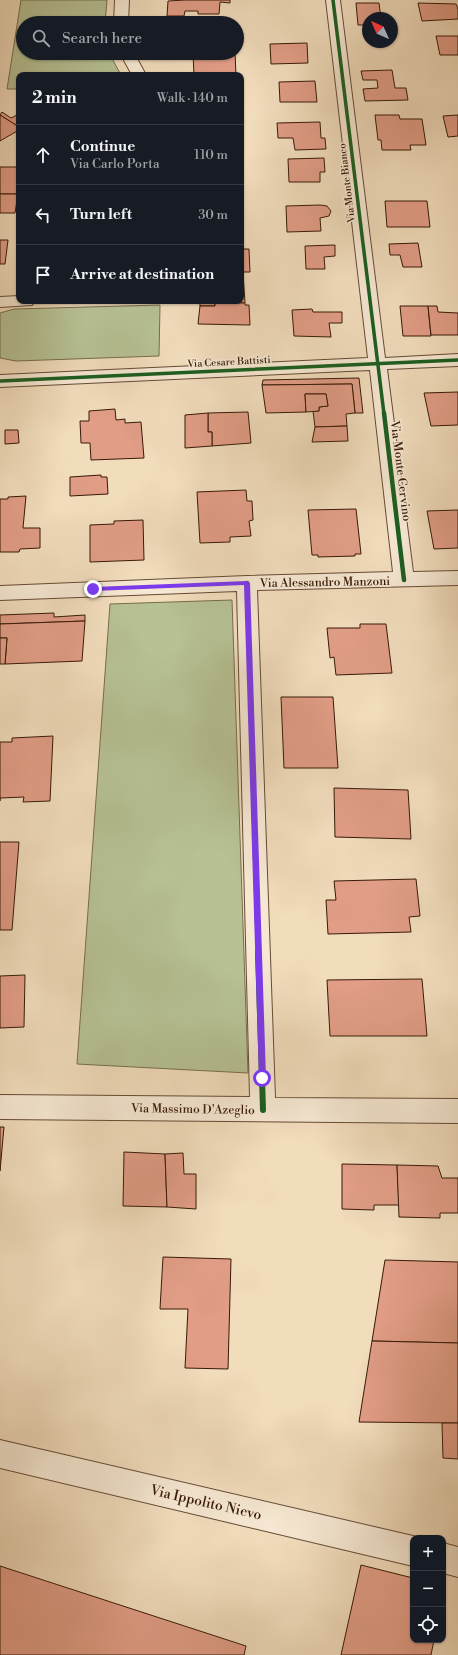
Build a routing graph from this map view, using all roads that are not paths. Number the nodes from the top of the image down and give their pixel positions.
1 (122, 0) edge
2 (333, 0) edge
3 (121, 16) edge
4 (131, 60) edge
5 (138, 72) edge
6 (16, 301) edge
7 (0, 302) edge
8 (458, 360) edge
9 (377, 364) junction
10 (0, 380) edge
11 (458, 578) edge
12 (404, 580) junction
13 (247, 583) junction
14 (0, 593) edge
15 (0, 1107) edge
16 (264, 1110) junction
17 (458, 1111) edge
18 (0, 1454) edge
19 (410, 1550) edge
20 (446, 1559) edge
21 (458, 1562) edge

1 - 3 street
2 - 9 street, Via Monte Bianco
4 - 5 street
6 - 7 street
8 - 9 street, Via Cesare Battisti
9 - 10 street, Via Cesare Battisti
9 - 12 street, Via Monte Cervino
11 - 12 street, Via Alessandro Manzoni
12 - 13 street, Via Alessandro Manzoni
13 - 14 street, Via Alessandro Manzoni
13 - 16 street
15 - 16 street, Via Massimo D'Azeglio
16 - 17 street, Via Massimo D'Azeglio
18 - 19 street, Via Ippolito Nievo
20 - 21 street

